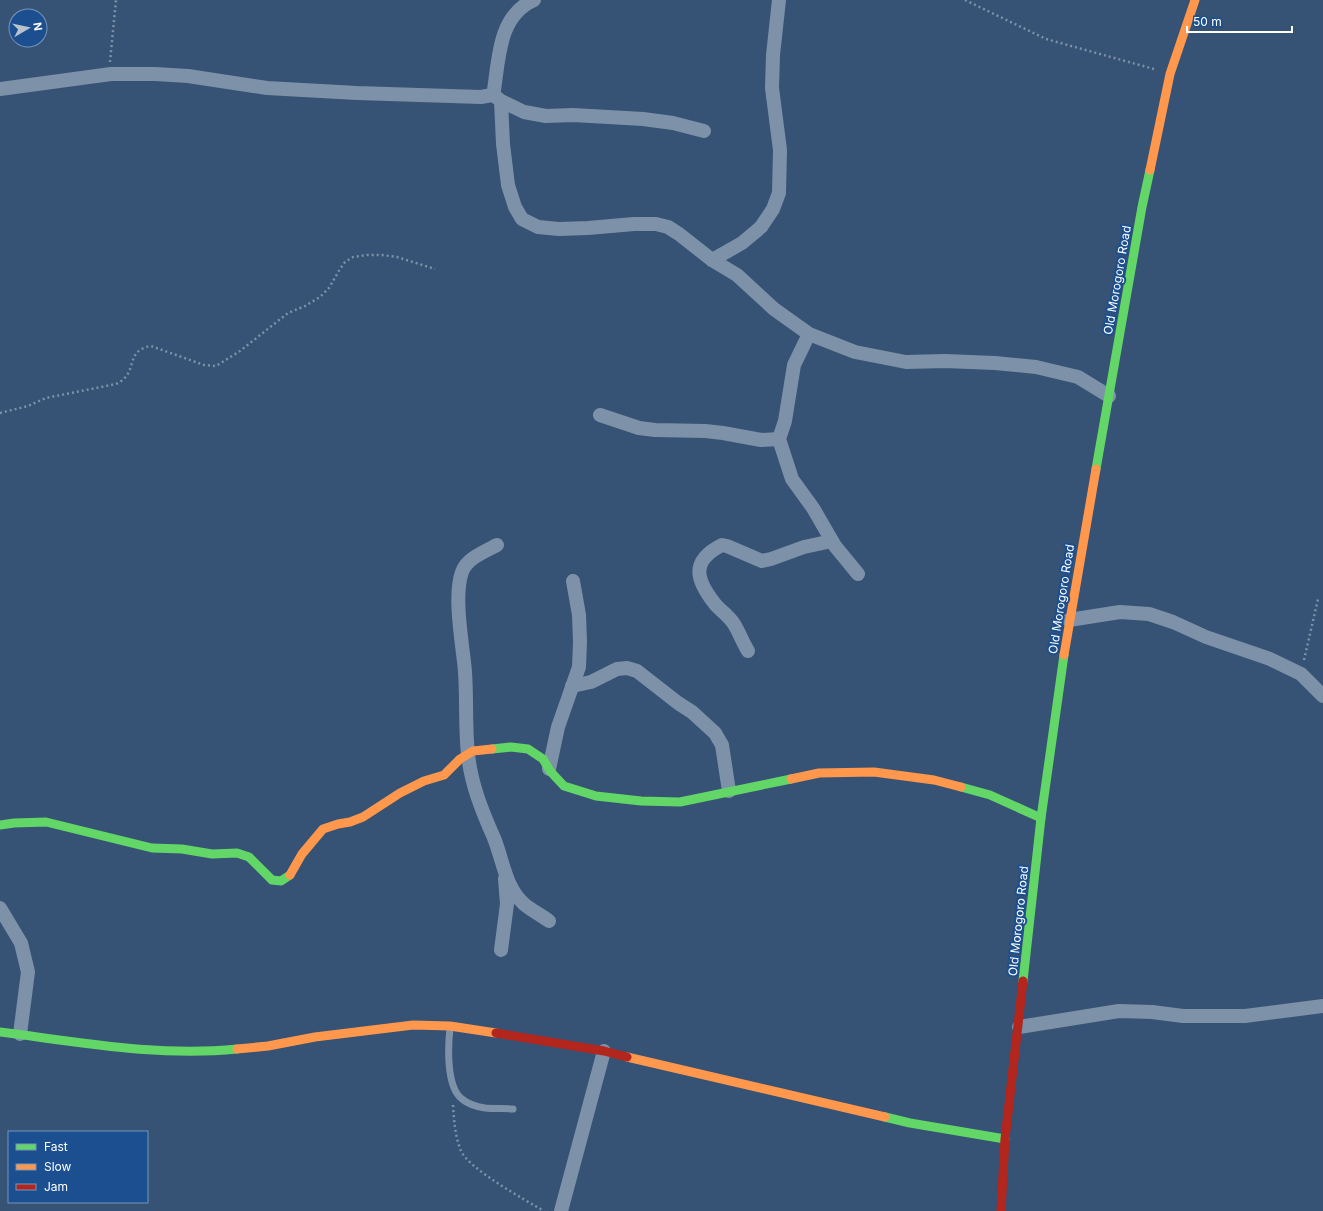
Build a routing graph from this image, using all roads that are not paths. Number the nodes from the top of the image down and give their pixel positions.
1 (534, 0) edge
2 (779, 0) edge
3 (1195, 0) edge
4 (0, 89) edge
5 (496, 98) junction
6 (704, 131) dead end
7 (712, 260) junction
8 (809, 334) junction
9 (1109, 396) junction
10 (600, 415) dead end
11 (779, 439) junction
12 (832, 541) junction
13 (497, 545) dead end
14 (858, 574) dead end
15 (573, 581) dead end
16 (1069, 620) junction
17 (748, 651) dead end
18 (572, 686) junction
19 (1323, 696) edge
20 (468, 755) junction
21 (549, 769) junction
22 (729, 791) junction
23 (1041, 818) junction
24 (0, 826) edge
25 (505, 873) junction
26 (0, 908) edge
27 (549, 921) dead end
28 (501, 950) dead end
29 (1323, 1006) edge
30 (450, 1026) junction
31 (1018, 1027) junction
32 (0, 1032) edge
33 (20, 1034) junction
34 (604, 1051) junction
35 (513, 1108) dead end
36 (1005, 1139) junction
37 (561, 1211) edge
38 (1001, 1211) edge

1 - 5 street
2 - 7 street
3 - 9 street, Old Morogoro Road
4 - 5 street
5 - 6 street
5 - 7 street
7 - 8 street
8 - 9 street
8 - 11 street
9 - 16 street, Old Morogoro Road
10 - 11 street
11 - 12 street
12 - 14 street
12 - 17 street
13 - 20 street
15 - 18 street
16 - 19 street
16 - 23 street, Old Morogoro Road
18 - 21 street
18 - 22 street
20 - 21 street
20 - 24 street
20 - 25 street
21 - 22 street
22 - 23 street
23 - 31 street, Old Morogoro Road
25 - 27 street
25 - 28 street
26 - 33 street
29 - 31 street
30 - 33 street
30 - 34 street
30 - 35 lane
31 - 36 street, Old Morogoro Road
32 - 33 street
34 - 36 street
34 - 37 street
36 - 38 street, Old Morogoro Road

